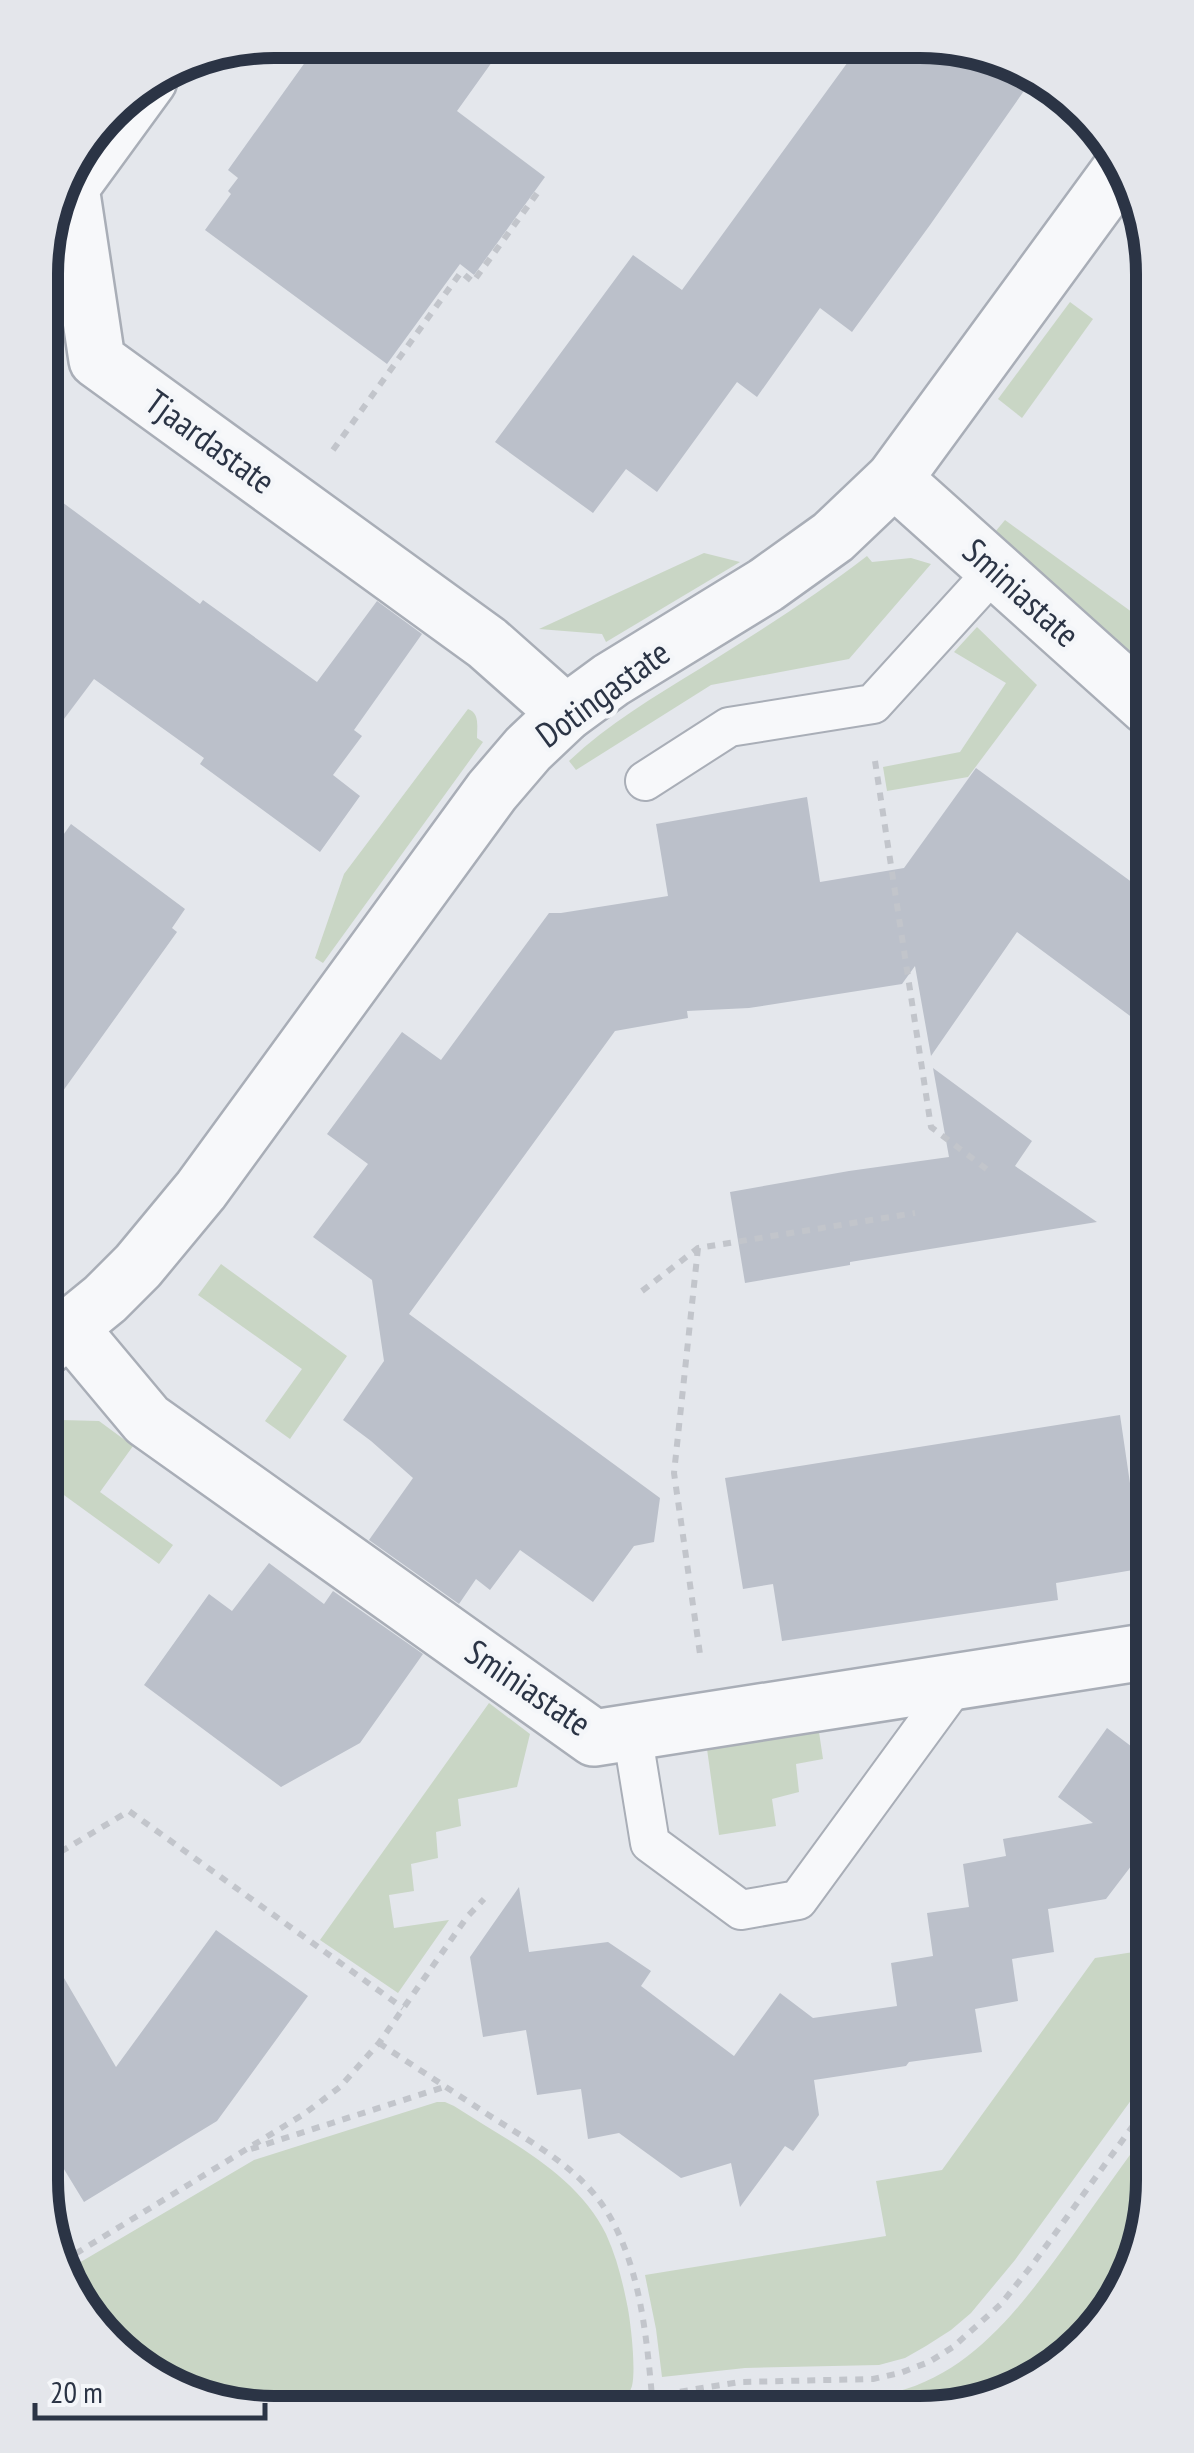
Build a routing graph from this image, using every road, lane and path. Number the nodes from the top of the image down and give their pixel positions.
1 (109, 135) edge
2 (85, 168) edge
3 (1114, 178) edge
4 (542, 188) dead end
5 (72, 196) edge
6 (329, 456) dead end
7 (894, 479) junction
8 (995, 570) junction
9 (1136, 696) edge
10 (566, 713) junction
11 (876, 768) dead end
12 (645, 782) dead end
13 (989, 1171) dead end
14 (914, 1213) dead end
15 (698, 1248) junction
16 (642, 1291) dead end
17 (58, 1338) edge
18 (1136, 1653) edge
19 (958, 1681) junction
20 (709, 1720) junction
21 (632, 1732) junction
22 (58, 1853) edge
23 (484, 1899) dead end
24 (402, 2008) junction
25 (379, 2043) junction
26 (445, 2086) junction
27 (1136, 2122) edge
28 (238, 2153) junction
29 (72, 2256) edge
30 (652, 2396) joint

1 - 2 street, Tjaardastate
3 - 7 street, Dotingastate
4 - 6 path
5 - 10 street, Tjaardastate
7 - 8 street, Sminiastate
7 - 10 street, Dotingastate
8 - 9 street, Sminiastate
8 - 12 lane
10 - 17 street, Dotingastate
11 - 13 path
14 - 15 path
15 - 16 path
15 - 20 path
17 - 21 street, Sminiastate
18 - 19 street, Sminiastate
19 - 20 street, Sminiastate
19 - 21 lane
20 - 21 street, Sminiastate
22 - 24 path
23 - 24 path
24 - 25 path
25 - 26 path
25 - 28 path
26 - 28 path
26 - 30 path
27 - 30 path
28 - 29 path

